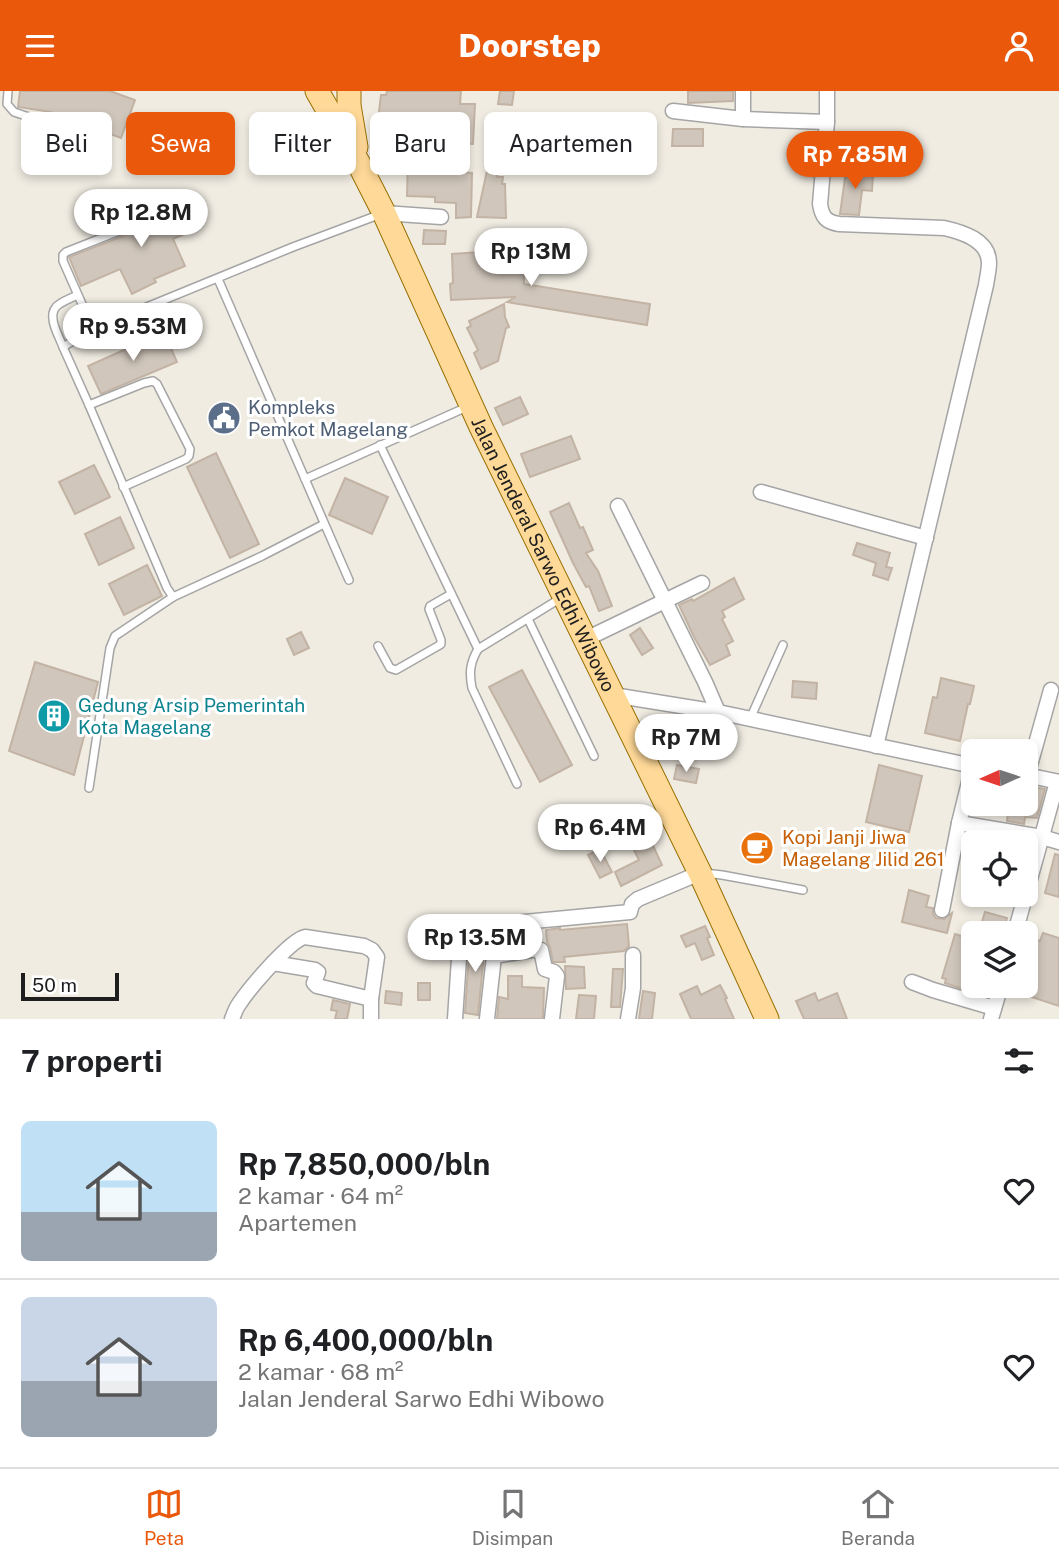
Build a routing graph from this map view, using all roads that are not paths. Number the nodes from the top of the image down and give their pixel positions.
1 (8, 91) edge
2 (317, 91) edge
3 (349, 91) edge
4 (743, 91) edge
5 (827, 91) edge
6 (673, 111) dead end
7 (21, 114) edge
8 (743, 119) junction
9 (827, 122) junction
10 (359, 164) junction
11 (384, 213) junction
12 (441, 217) dead end
13 (127, 227) dead end
14 (218, 279) junction
15 (77, 295) junction
16 (93, 329) junction
17 (63, 347) junction
18 (89, 405) junction
19 (471, 405) junction
20 (380, 445) junction
21 (305, 479) junction
22 (123, 487) junction
23 (761, 492) dead end
24 (618, 506) dead end
25 (324, 524) junction
26 (926, 538) junction
27 (349, 580) dead end
28 (702, 583) dead end
29 (452, 594) junction
30 (564, 596) junction
31 (173, 597) junction
32 (665, 601) junction
33 (528, 619) junction
34 (586, 639) junction
35 (783, 645) dead end
36 (377, 646) dead end
37 (478, 649) junction
38 (1051, 690) dead end
39 (613, 695) junction
40 (718, 712) junction
41 (750, 720) junction
42 (1037, 739) edge
43 (876, 746) junction
44 (594, 756) dead end
45 (961, 764) edge
46 (1038, 778) edge
47 (1058, 782) edge
48 (517, 784) dead end
49 (89, 788) dead end
50 (961, 815) edge
51 (959, 823) junction
52 (1042, 837) junction
53 (1059, 842) edge
54 (700, 873) junction
55 (803, 890) dead end
56 (942, 910) dead end
57 (1018, 921) edge
58 (633, 955) dead end
59 (273, 963) junction
60 (912, 982) dead end
61 (998, 998) edge
62 (371, 999) junction
63 (994, 1016) edge
64 (232, 1019) edge
65 (371, 1019) edge
66 (455, 1019) edge
67 (487, 1019) edge
68 (552, 1019) edge
69 (628, 1019) edge
70 (767, 1019) edge

1 - 7 lane
2 - 10 main road, Jalan Jenderal Sarwo Edhi Wibowo
3 - 10 main road, Jalan Jenderal Sarwo Edhi Wibowo
4 - 8 street
5 - 9 street
6 - 8 street
8 - 9 street
9 - 26 street
10 - 11 main road, Jalan Jenderal Sarwo Edhi Wibowo
11 - 12 street
11 - 14 lane
11 - 19 main road, Jalan Jenderal Sarwo Edhi Wibowo
13 - 15 lane
14 - 16 lane
14 - 21 lane
15 - 16 lane
15 - 17 lane
16 - 17 lane
17 - 18 lane
18 - 22 lane
18 - 22 lane
19 - 20 lane
19 - 30 main road, Jalan Jenderal Sarwo Edhi Wibowo
20 - 21 lane
20 - 29 lane
21 - 25 lane
22 - 31 lane
23 - 26 street
24 - 32 street
25 - 27 lane
25 - 31 lane
26 - 43 street
28 - 32 street
29 - 36 lane
29 - 37 lane
30 - 33 lane
30 - 34 main road, Jalan Jenderal Sarwo Edhi Wibowo
31 - 49 lane
32 - 34 street
32 - 40 street
33 - 37 lane
33 - 44 lane
34 - 39 main road, Jalan Jenderal Sarwo Edhi Wibowo
35 - 41 lane
37 - 48 lane
38 - 42 street
39 - 40 street
39 - 54 main road, Jalan Jenderal Sarwo Edhi Wibowo
40 - 41 street
41 - 43 street
43 - 45 street
46 - 47 street
47 - 52 street
50 - 51 street
51 - 52 street
51 - 56 street
52 - 53 street
52 - 57 street
54 - 55 lane
54 - 66 street
54 - 70 main road, Jalan Jenderal Sarwo Edhi Wibowo
58 - 69 street
59 - 62 street
59 - 62 street
59 - 64 street
60 - 63 street
61 - 63 street
62 - 65 street
67 - 68 street

